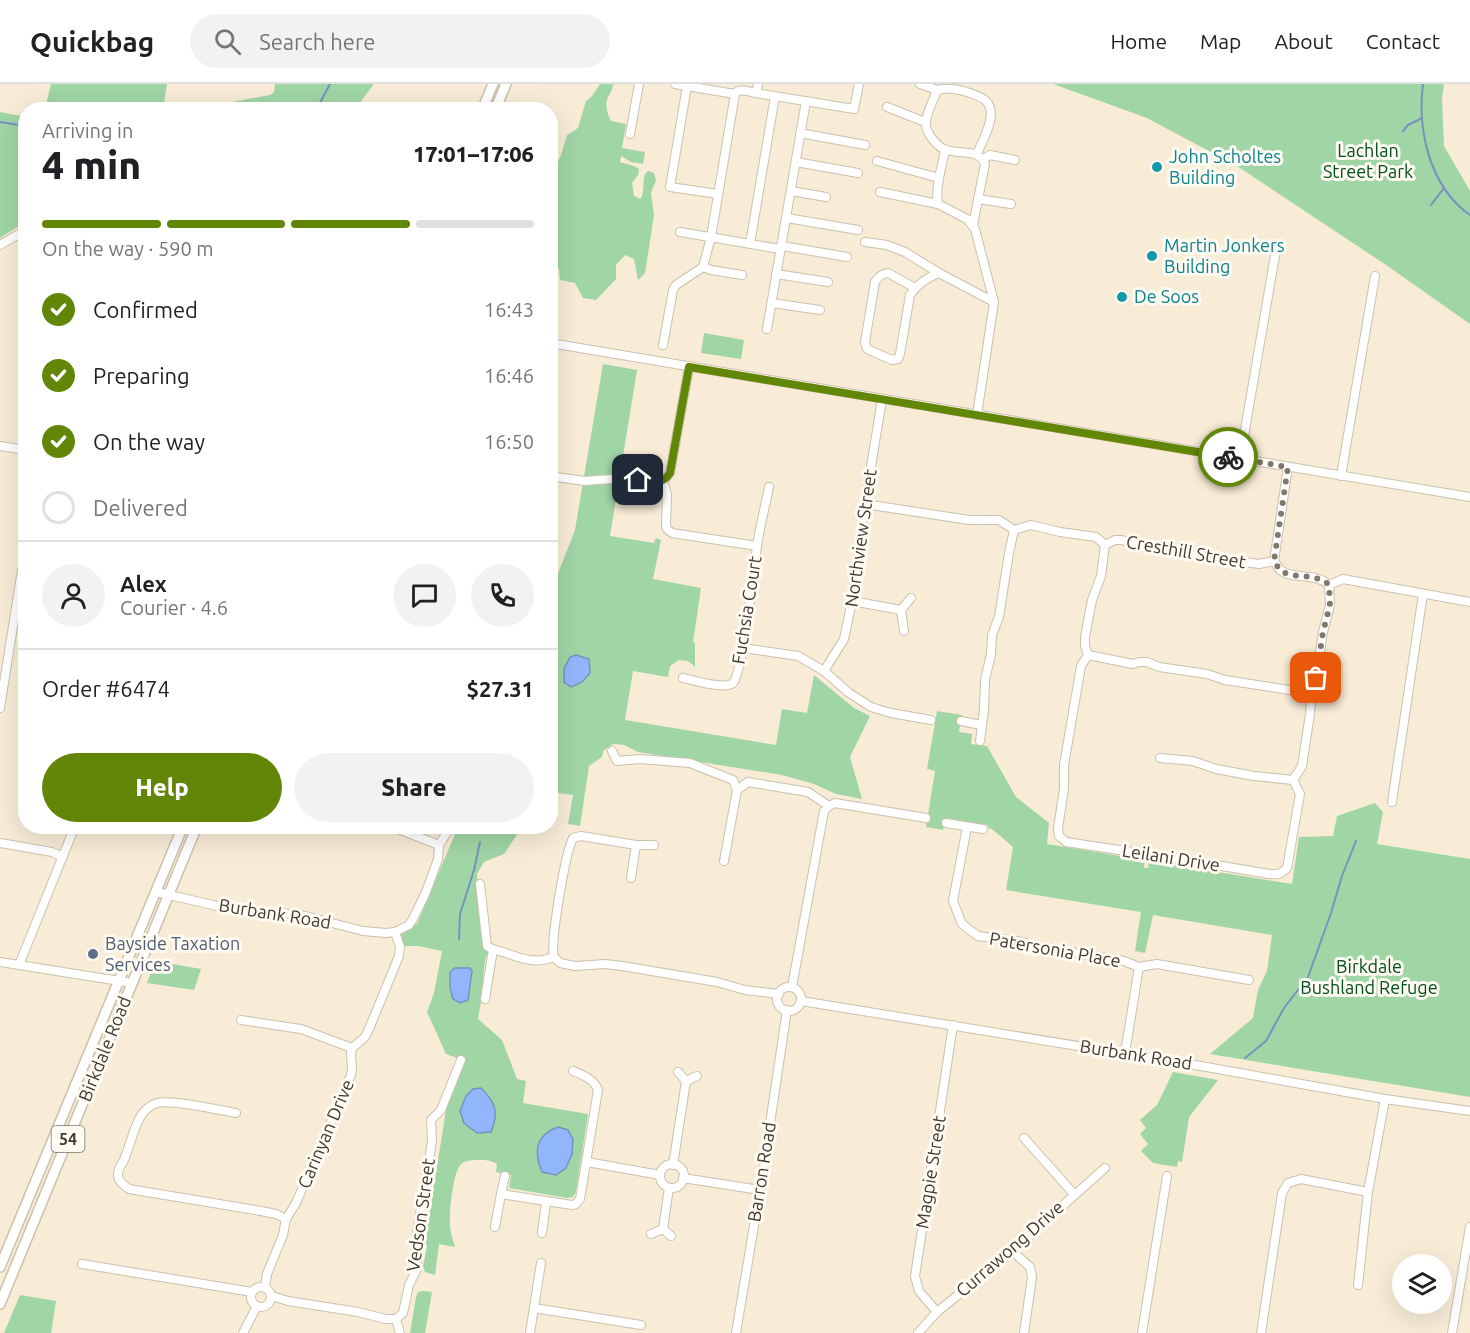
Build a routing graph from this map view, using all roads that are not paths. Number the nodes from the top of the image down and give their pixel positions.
1 (493, 84) edge
2 (506, 84) edge
3 (639, 84) edge
4 (675, 84) edge
5 (859, 84) edge
6 (920, 84) edge
7 (687, 86) junction
8 (705, 86) edge
9 (757, 88) edge
10 (938, 90) junction
11 (735, 94) junction
12 (775, 96) junction
13 (806, 101) junction
14 (485, 102) edge
15 (498, 102) edge
16 (887, 107) dead end
17 (925, 122) junction
18 (801, 133) junction
19 (630, 134) dead end
20 (865, 145) dead end
21 (945, 150) junction
22 (980, 157) junction
23 (1015, 160) dead end
24 (877, 161) dead end
25 (796, 162) junction
26 (858, 173) dead end
27 (939, 178) junction
28 (791, 191) junction
29 (880, 192) dead end
30 (718, 194) junction
31 (826, 197) dead end
32 (978, 199) junction
33 (938, 204) junction
34 (1011, 204) dead end
35 (787, 218) junction
36 (973, 225) junction
37 (858, 230) dead end
38 (680, 232) dead end
39 (18, 235) edge
40 (711, 237) junction
41 (865, 242) dead end
42 (750, 244) junction
43 (1277, 244) dead end
44 (0, 245) edge
45 (781, 247) junction
46 (847, 257) dead end
47 (703, 267) junction
48 (939, 273) junction
49 (776, 274) junction
50 (742, 275) dead end
51 (1375, 276) dead end
52 (828, 282) dead end
53 (915, 288) junction
54 (994, 302) junction
55 (772, 303) junction
56 (820, 310) dead end
57 (767, 329) dead end
58 (558, 344) edge
59 (663, 345) dead end
60 (689, 367) junction
61 (882, 399) junction
62 (977, 415) junction
63 (0, 446) edge
64 (18, 449) edge
65 (1240, 459) junction
66 (1288, 467) junction
67 (1341, 476) junction
68 (558, 477) edge
69 (663, 481) junction
70 (769, 487) dead end
71 (1470, 497) edge
72 (865, 504) junction
73 (1014, 530) junction
74 (1106, 545) junction
75 (757, 546) junction
76 (1274, 561) junction
77 (1329, 585) junction
78 (18, 588) edge
79 (1424, 594) junction
80 (911, 598) dead end
81 (852, 601) junction
82 (1470, 602) edge
83 (15, 607) junction
84 (18, 607) edge
85 (901, 610) junction
86 (904, 631) dead end
87 (743, 648) junction
88 (1088, 655) junction
89 (824, 670) junction
90 (683, 678) dead end
91 (1309, 693) junction
92 (0, 708) edge
93 (931, 720) dead end
94 (961, 721) dead end
95 (981, 725) junction
96 (980, 741) dead end
97 (612, 751) dead end
98 (1160, 758) dead end
99 (617, 761) junction
100 (615, 771) dead end
101 (1293, 780) junction
102 (737, 790) junction
103 (1392, 802) dead end
104 (829, 806) junction
105 (926, 818) dead end
106 (946, 823) dead end
107 (967, 826) junction
108 (983, 829) dead end
109 (72, 834) edge
110 (180, 834) edge
111 (194, 834) edge
112 (412, 834) edge
113 (446, 834) edge
114 (0, 843) edge
115 (439, 844) junction
116 (636, 845) junction
117 (654, 845) dead end
118 (63, 857) junction
119 (724, 861) dead end
120 (631, 878) dead end
121 (480, 884) dead end
122 (156, 892) junction
123 (169, 895) junction
124 (394, 932) junction
125 (493, 950) junction
126 (554, 957) junction
127 (0, 962) edge
128 (19, 965) junction
129 (1139, 967) junction
130 (1248, 980) dead end
131 (119, 982) junction
132 (132, 983) junction
133 (792, 987) junction
134 (779, 994) junction
135 (485, 999) dead end
136 (801, 1001) junction
137 (787, 1010) junction
138 (242, 1020) dead end
139 (953, 1025) junction
140 (352, 1048) junction
141 (1125, 1053) junction
142 (460, 1060) dead end
143 (573, 1071) dead end
144 (678, 1072) dead end
145 (698, 1076) dead end
146 (686, 1081) junction
147 (1385, 1099) junction
148 (1470, 1110) edge
149 (236, 1113) dead end
150 (1024, 1138) dead end
151 (587, 1162) junction
152 (674, 1165) junction
153 (1105, 1168) dead end
154 (660, 1175) junction
155 (505, 1176) dead end
156 (1167, 1176) dead end
157 (684, 1178) junction
158 (669, 1188) junction
159 (760, 1190) junction
160 (1368, 1192) junction
161 (501, 1194) junction
162 (1074, 1194) junction
163 (546, 1202) junction
164 (286, 1219) junction
165 (495, 1227) dead end
166 (1470, 1227) edge
167 (663, 1229) junction
168 (542, 1233) dead end
169 (651, 1234) dead end
170 (671, 1236) dead end
171 (1012, 1251) junction
172 (541, 1263) dead end
173 (82, 1264) dead end
174 (0, 1267) edge
175 (1358, 1285) dead end
176 (265, 1287) junction
177 (252, 1292) junction
178 (272, 1296) junction
179 (0, 1304) edge
180 (257, 1306) junction
181 (534, 1308) junction
182 (937, 1312) junction
183 (396, 1319) junction
184 (641, 1325) dead end
185 (243, 1333) edge
186 (400, 1333) edge
187 (530, 1333) edge
188 (736, 1333) edge
189 (918, 1333) edge
190 (1024, 1333) edge
191 (1142, 1333) edge
192 (1261, 1333) edge
193 (1452, 1333) edge

1 - 14 main road
2 - 15 main road
3 - 19 street
4 - 7 street
5 - 13 street
6 - 10 street
7 - 8 street
7 - 30 street
8 - 11 street
9 - 11 street
9 - 12 street
10 - 17 street
10 - 22 street
11 - 30 street
12 - 13 street
12 - 42 street
13 - 18 street
16 - 17 street
17 - 21 street
18 - 20 street
18 - 25 street
21 - 22 street
21 - 27 street
22 - 23 street
22 - 32 street
24 - 27 street
25 - 26 street
25 - 28 street
27 - 33 street
28 - 31 street
28 - 35 street
29 - 33 street
30 - 40 street
32 - 34 street
32 - 36 street
33 - 36 street
35 - 37 street
35 - 45 street
36 - 54 street
38 - 40 street
39 - 44 street
40 - 42 street
40 - 47 street
41 - 48 street
42 - 45 street
43 - 65 street
45 - 46 street
45 - 49 street
47 - 50 street
47 - 59 street
48 - 53 street
48 - 54 street
49 - 52 street
49 - 55 street
51 - 67 street
53 - 53 street
54 - 62 street
55 - 56 street
55 - 57 street
58 - 60 street
60 - 61 street
60 - 69 street
61 - 62 street
61 - 72 street, Northview Street
62 - 65 street
63 - 64 street
65 - 66 street
66 - 67 street
66 - 76 street
67 - 71 street
68 - 69 street
69 - 75 street
70 - 75 street, Fuchsia Court
72 - 73 street, Cresthill Street
72 - 81 street, Northview Street
73 - 74 street, Cresthill Street
73 - 95 street
74 - 76 street, Cresthill Street
74 - 88 street, Leilani Drive
75 - 87 street, Fuchsia Court
76 - 77 street
77 - 79 street
77 - 91 street
78 - 83 street
79 - 82 street
79 - 103 street
80 - 85 street
81 - 85 street
81 - 89 street, Northview Street
83 - 84 street
83 - 92 street
85 - 86 street
87 - 89 street
87 - 90 street, Fuchsia Court
88 - 91 street
88 - 101 street, Leilani Drive
89 - 93 street
91 - 101 street
94 - 95 street
95 - 96 street
97 - 99 street
98 - 101 street
99 - 100 street
99 - 102 street
102 - 104 street
102 - 119 street
104 - 105 street
104 - 133 street
106 - 107 street
107 - 108 street
107 - 129 street, Patersonia Place
109 - 118 street
110 - 122 main road, Birkdale Road / 54
111 - 123 main road, Birkdale Road / 54
112 - 115 street
113 - 115 street
114 - 118 street
115 - 124 street
116 - 117 street
116 - 120 street
116 - 126 street
118 - 128 street
121 - 125 street
122 - 123 street, Burbank Road
122 - 131 main road, Birkdale Road / 54
123 - 124 street, Burbank Road
123 - 132 main road, Birkdale Road / 54
124 - 140 street
125 - 126 street
125 - 135 street
126 - 134 street
127 - 128 street
128 - 131 street
129 - 130 street, Patersonia Place
129 - 141 street
131 - 132 street
131 - 174 main road, Birkdale Road / 54
132 - 179 main road, Birkdale Road / 54
133 - 134 street
133 - 136 street
134 - 137 street
136 - 137 street
136 - 139 street, Burbank Road
137 - 159 street, Barron Road
138 - 140 street
139 - 141 street, Burbank Road
139 - 182 street, Magpie Street
140 - 164 street, Carinyan Drive
141 - 147 street, Burbank Road
142 - 183 street, Vedson Street
143 - 151 street
144 - 146 street
145 - 146 street
146 - 152 street
147 - 148 street, Burbank Road
147 - 160 street
149 - 164 street
150 - 162 street
151 - 154 street
151 - 163 street
152 - 154 street
152 - 157 street
153 - 162 street, Currawong Drive
154 - 158 street
155 - 161 street
156 - 191 street
157 - 158 street
157 - 159 street
158 - 167 street
159 - 188 street, Barron Road
160 - 175 street
160 - 192 street
161 - 163 street
161 - 165 street
162 - 171 street, Currawong Drive
163 - 168 street
164 - 176 street, Carinyan Drive
166 - 193 street
167 - 169 street
167 - 170 street
171 - 182 street, Currawong Drive
171 - 190 street
172 - 181 street
173 - 177 street
176 - 177 street
176 - 178 street
177 - 180 street
178 - 180 street
178 - 183 street
180 - 185 street
181 - 184 street
181 - 187 street
182 - 189 street, Currawong Drive
183 - 186 street

